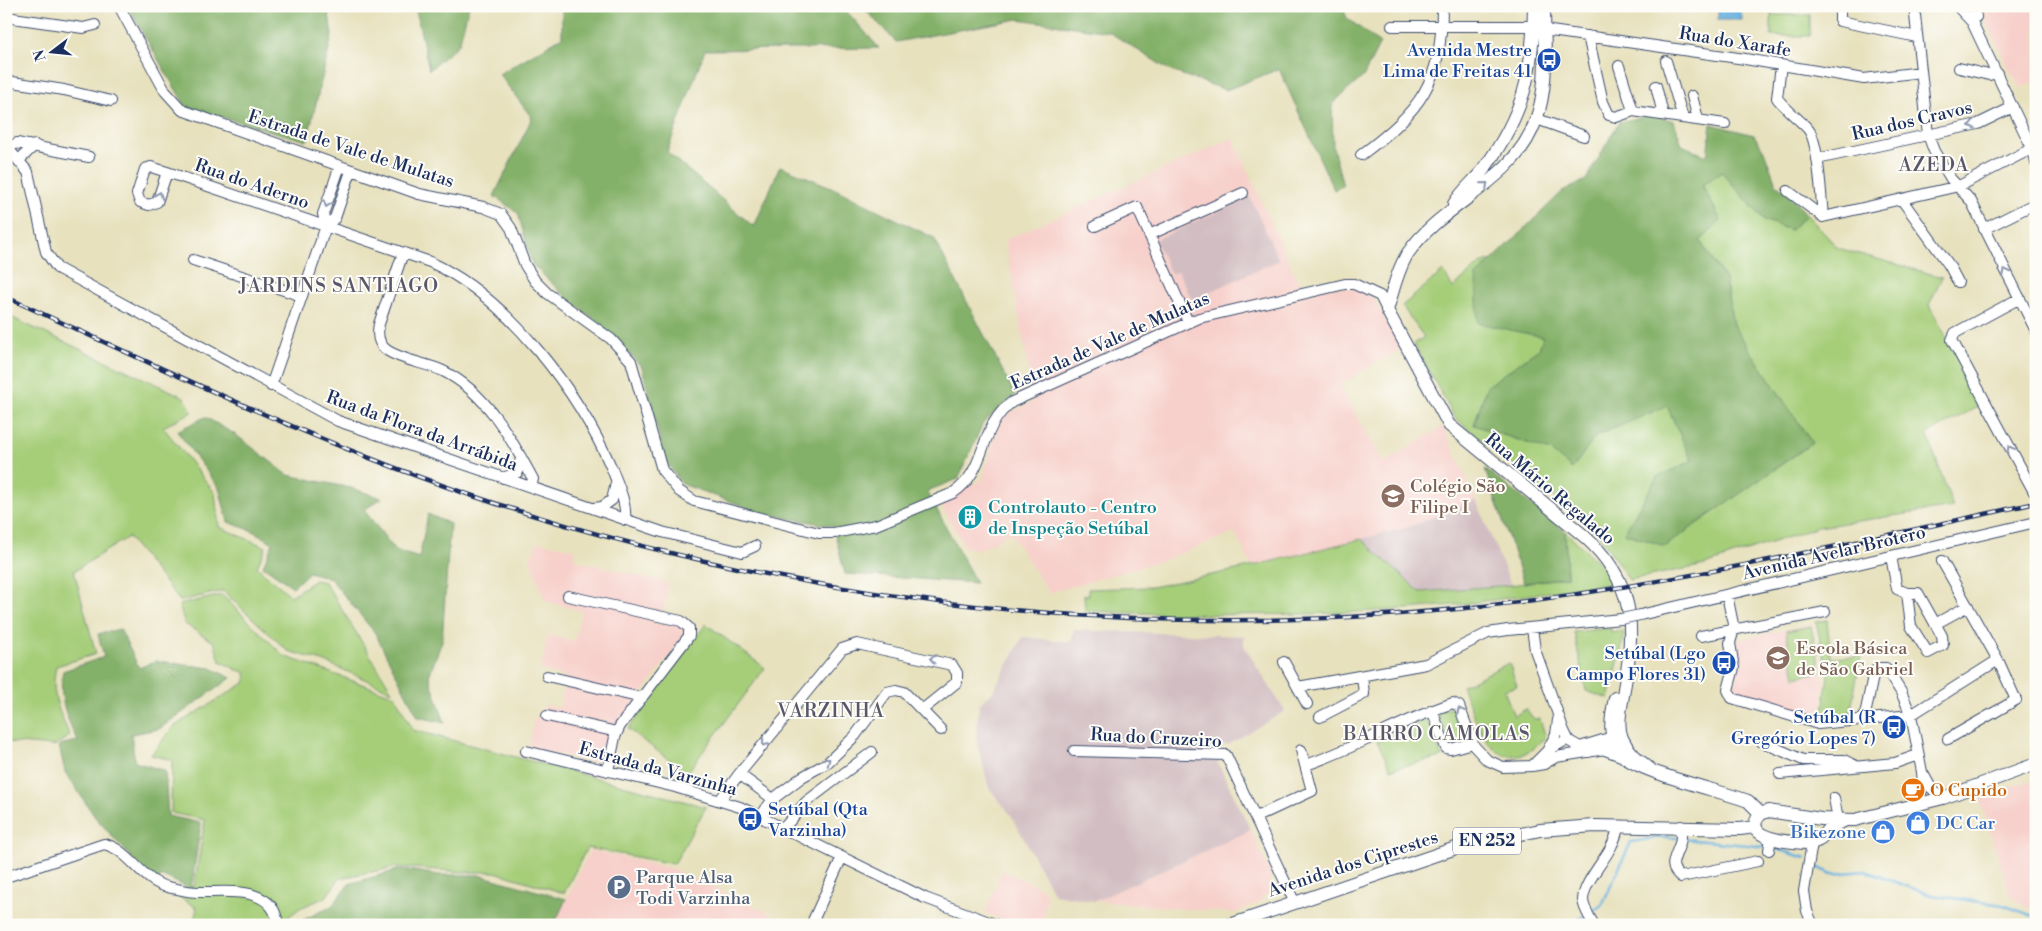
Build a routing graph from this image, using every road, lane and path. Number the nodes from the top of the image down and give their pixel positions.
1 (119, 6) edge
2 (1442, 6) edge
3 (1534, 6) edge
4 (1544, 6) edge
5 (1840, 6) edge
6 (1914, 6) edge
7 (1958, 6) edge
8 (1972, 6) edge
9 (6, 17) edge
10 (95, 25) dead end
11 (1392, 26) dead end
12 (1442, 26) junction
13 (1539, 28) junction
14 (1588, 36) junction
15 (1917, 37) junction
16 (1986, 48) junction
17 (1666, 61) dead end
18 (1781, 65) junction
19 (1619, 66) dead end
20 (1958, 68) dead end
21 (1921, 72) junction
22 (1997, 73) junction
23 (6, 81) edge
24 (1656, 86) dead end
25 (1692, 96) dead end
26 (1522, 100) junction
27 (110, 101) dead end
28 (1540, 105) junction
29 (2013, 107) junction
30 (1633, 110) junction
31 (1663, 114) junction
32 (1683, 118) junction
33 (1537, 119) junction
34 (1698, 119) junction
35 (1513, 122) junction
36 (1725, 124) dead end
37 (1532, 132) junction
38 (1928, 135) junction
39 (1584, 136) dead end
40 (35, 145) junction
41 (7, 147) edge
42 (2034, 149) edge
43 (1362, 155) dead end
44 (89, 157) dead end
45 (19, 160) junction
46 (1817, 160) junction
47 (2036, 163) edge
48 (340, 166) junction
49 (351, 171) junction
50 (167, 172) dead end
51 (335, 181) junction
52 (346, 185) junction
53 (1958, 186) junction
54 (1788, 191) dead end
55 (1242, 193) dead end
56 (1902, 200) junction
57 (2036, 203) edge
58 (1447, 215) junction
59 (1823, 217) junction
60 (326, 226) junction
61 (1095, 226) dead end
62 (1984, 229) junction
63 (1149, 235) junction
64 (403, 253) junction
65 (193, 260) dead end
66 (1958, 282) dead end
67 (302, 296) junction
68 (2020, 298) junction
69 (1387, 310) junction
70 (1188, 322) junction
71 (2036, 331) edge
72 (271, 386) junction
73 (1464, 439) joint
74 (521, 456) junction
75 (503, 478) junction
76 (616, 480) junction
77 (531, 488) junction
78 (2035, 491) edge
79 (589, 507) junction
80 (625, 520) junction
81 (2036, 522) edge
82 (755, 546) dead end
83 (1891, 556) junction
84 (1942, 561) dead end
85 (1907, 593) junction
86 (1727, 595) junction
87 (568, 596) dead end
88 (1968, 606) junction
89 (1825, 612) dead end
90 (1935, 624) junction
91 (1532, 628) junction
92 (1734, 629) junction
93 (1701, 636) dead end
94 (1998, 660) junction
95 (1284, 662) dead end
96 (547, 676) dead end
97 (1362, 676) junction
98 (1298, 688) junction
99 (642, 698) junction
100 (1308, 704) dead end
101 (922, 710) junction
102 (1432, 710) junction
103 (1911, 715) junction
104 (547, 716) dead end
105 (1558, 716) junction
106 (1320, 717) dead end
107 (1864, 720) junction
108 (941, 730) dead end
109 (617, 732) junction
110 (1568, 739) junction
111 (1611, 739) junction
112 (1948, 739) dead end
113 (1762, 742) dead end
114 (1472, 743) junction
115 (1074, 750) dead end
116 (1301, 750) dead end
117 (1584, 750) junction
118 (526, 751) dead end
119 (872, 752) dead end
120 (1547, 752) junction
121 (1918, 755) junction
122 (1556, 757) junction
123 (1306, 764) junction
124 (1532, 766) junction
125 (1857, 766) junction
126 (2034, 767) edge
127 (1650, 769) junction
128 (608, 771) junction
129 (1922, 772) junction
130 (739, 774) junction
131 (1780, 774) dead end
132 (1834, 798) dead end
133 (1943, 798) junction
134 (773, 799) junction
135 (720, 800) junction
136 (1918, 804) junction
137 (1761, 814) junction
138 (760, 817) junction
139 (1816, 817) junction
140 (1256, 818) junction
141 (1842, 820) junction
142 (1618, 826) junction
143 (1756, 827) junction
144 (783, 829) junction
145 (1681, 833) junction
146 (1823, 833) junction
147 (1812, 843) junction
148 (842, 857) junction
149 (1758, 861) dead end
150 (6, 877) edge
151 (1294, 901) junction
152 (1593, 923) edge
153 (278, 925) edge
154 (811, 925) edge
155 (998, 925) edge
156 (1230, 925) edge
157 (1813, 925) edge

1 - 48 street, Estrada de Vale de Mulatas
2 - 12 street
3 - 13 main road
4 - 13 main road
5 - 15 street
6 - 15 street
7 - 16 street
8 - 16 street
9 - 10 street
11 - 12 street, Rua do Xarafe
12 - 13 street, Rua do Xarafe
12 - 43 street
13 - 14 street, Rua do Xarafe
13 - 26 main road
13 - 28 main road
14 - 18 street, Rua do Xarafe
14 - 30 street
15 - 21 street
16 - 22 street
17 - 32 street
18 - 21 street, Rua do Xarafe
18 - 46 street
19 - 30 street
20 - 22 street
21 - 38 street
22 - 29 street
23 - 27 street
24 - 31 street
25 - 34 street
26 - 28 main road
26 - 35 main road
28 - 33 main road
29 -> 38 street, Rua dos Cravos
29 - 42 street
30 - 31 street
31 - 32 street
32 - 34 street
33 - 37 main road
33 - 39 street
34 - 36 street
35 - 37 main road
35 - 58 main road
58 -> 37 main road
38 - 46 street, Rua dos Cravos
38 - 53 street
40 - 41 street
40 - 44 street
40 - 45 street
41 - 45 street, Rua da Flora da Arrábida
42 - 47 street
42 - 53 street
45 - 72 street, Rua da Flora da Arrábida
46 - 59 street
48 - 49 street, Estrada de Vale de Mulatas
48 - 51 street
49 - 52 street
49 - 70 street, Estrada de Vale de Mulatas
50 - 60 street, Rua do Aderno
51 - 52 street
51 -> 60 street
52 - 60 street
53 - 56 street
53 - 62 street
54 - 59 street
55 - 63 street
56 - 59 street
56 - 66 street
57 - 62 street
58 - 69 main road
60 - 64 street, Rua do Aderno
60 - 67 street
61 - 63 street
68 -> 62 street
63 - 70 street
64 - 74 street
64 - 76 street, Rua do Aderno
65 - 67 street
67 - 72 street
68 - 71 street
78 -> 68 street
69 - 70 street, Estrada de Vale de Mulatas
69 - 73 main road, Estrada de Vale de Mulatas
72 - 75 street, Rua da Flora da Arrábida
73 - 111 main road, Rua Mário Regalado
74 - 75 street
74 - 77 street
75 - 77 street, Rua da Flora da Arrábida
76 - 79 street
76 - 80 street, Rua do Aderno
77 - 79 street, Rua da Flora da Arrábida
79 - 80 street, Rua da Flora da Arrábida
80 - 82 street, Rua da Flora da Arrábida
81 - 83 street, Avenida Avelar Brotero
83 - 85 street
83 - 86 street, Avenida Avelar Brotero
84 - 88 street
85 - 90 street
85 - 90 street
86 - 91 street, Avenida Avelar Brotero, bridge
86 - 92 street
87 - 99 street
88 - 90 street
88 - 94 street
89 - 92 street
91 - 97 street, Avenida Avelar Brotero
91 - 105 street
92 - 93 street
92 - 107 street
94 - 103 street
94 - 112 street
95 - 98 street
96 - 99 street
97 - 98 street, Avenida Avelar Brotero
97 - 106 street
98 - 100 street
99 - 109 street
101 - 108 street
101 -> 130 street
134 -> 101 street
102 - 114 street
114 -> 102 street
102 - 123 street
103 - 107 street
103 - 107 street
103 - 121 street
104 - 109 street
105 - 110 street
105 - 120 street
109 - 128 street
110 - 117 street
110 - 120 street
110 - 122 street
111 - 117 street
111 - 127 main road
111 - 127 main road
113 - 125 street
114 - 124 street
115 - 140 street, Rua do Cruzeiro
116 - 123 street
117 - 122 street
118 - 128 street, Estrada da Varzinha
119 - 144 street
120 - 124 street
121 - 125 street
121 - 129 street
122 - 124 street
123 - 140 street
125 - 131 street
126 - 133 main road
127 - 137 main road
128 - 135 street, Estrada da Varzinha
129 - 133 street
129 - 136 street
130 - 134 street
130 - 135 street
132 - 141 street
133 - 136 main road
134 - 138 street
135 - 138 street, Estrada da Varzinha
136 - 141 main road
137 - 139 main road
137 - 143 main road
138 - 144 street, Estrada da Varzinha
139 - 141 main road
139 - 146 main road
140 - 151 street, Rua do Cruzeiro
141 - 146 main road
142 - 145 main road, Avenida dos Ciprestes / EN 252
142 - 151 main road, Avenida dos Ciprestes / EN 252
142 - 152 street
143 - 145 main road, Avenida dos Ciprestes / EN 252
143 - 147 main road
144 - 148 street, Estrada da Varzinha
145 - 149 street
146 - 147 main road
147 - 157 street
148 - 154 street
148 - 155 street, Estrada da Varzinha
150 - 153 street
151 - 156 main road, Avenida dos Ciprestes / EN 252

